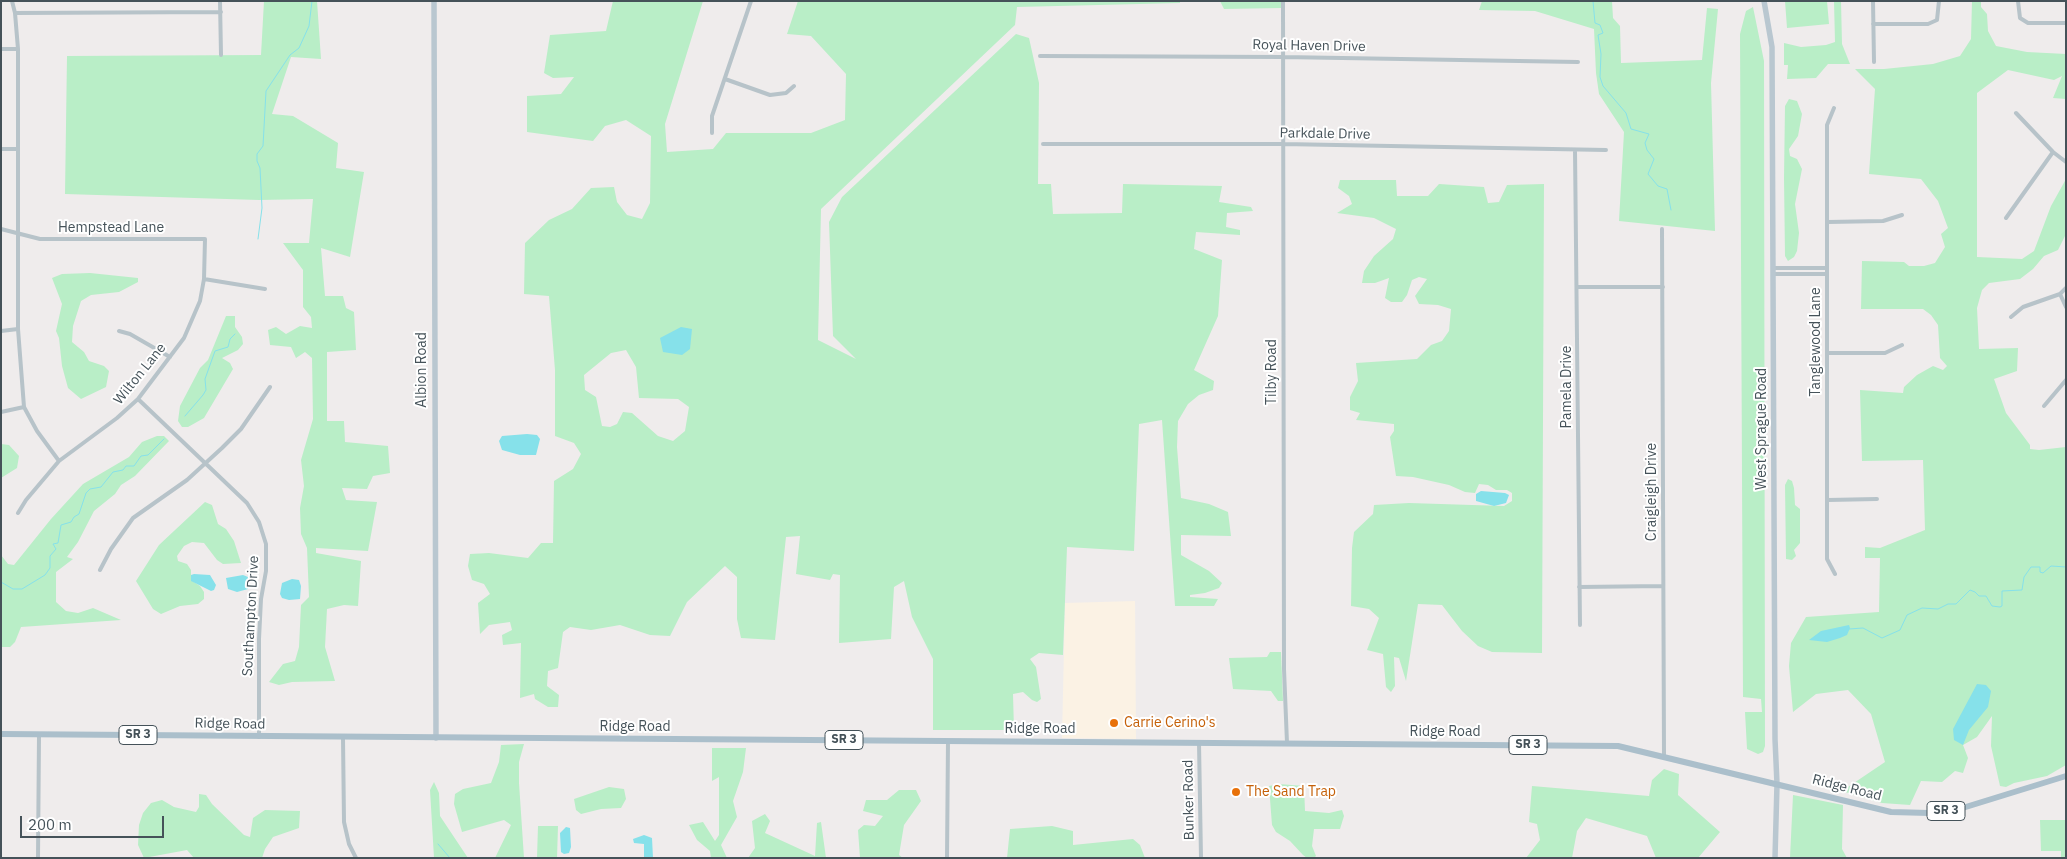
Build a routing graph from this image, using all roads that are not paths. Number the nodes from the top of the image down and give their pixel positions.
1 (12, 1) edge
2 (220, 1) edge
3 (434, 1) edge
4 (751, 1) edge
5 (1283, 1) edge
6 (1764, 1) edge
7 (1873, 1) edge
8 (1939, 1) edge
9 (2018, 1) edge
10 (221, 12) junction
11 (15, 13) junction
12 (2066, 23) edge
13 (1873, 24) junction
14 (1, 49) edge
15 (18, 49) junction
16 (221, 55) dead end
17 (1040, 56) dead end
18 (1283, 57) junction
19 (1578, 62) dead end
20 (1874, 62) dead end
21 (725, 79) junction
22 (794, 86) dead end
23 (1834, 108) dead end
24 (2016, 113) dead end
25 (712, 133) dead end
26 (1043, 144) dead end
27 (1283, 144) junction
28 (1, 149) edge
29 (17, 149) junction
30 (1575, 150) junction
31 (1606, 150) dead end
32 (2053, 152) junction
33 (2066, 162) edge
34 (1902, 215) dead end
35 (2006, 218) dead end
36 (1828, 222) junction
37 (1, 229) edge
38 (1662, 229) dead end
39 (17, 234) junction
40 (205, 240) joint
41 (1827, 268) junction
42 (1774, 271) junction
43 (1827, 274) junction
44 (204, 279) junction
45 (1577, 287) junction
46 (1663, 287) junction
47 (2066, 288) edge
48 (265, 289) dead end
49 (2060, 294) junction
50 (2066, 307) edge
51 (2011, 317) dead end
52 (18, 329) junction
53 (1, 331) edge
54 (119, 331) dead end
55 (1902, 345) dead end
56 (1828, 353) junction
57 (170, 357) junction
58 (2066, 380) edge
59 (270, 388) dead end
60 (138, 399) junction
61 (2044, 406) dead end
62 (24, 407) junction
63 (1, 412) edge
64 (59, 461) junction
65 (205, 462) junction
66 (1877, 499) dead end
67 (1828, 500) junction
68 (18, 514) dead end
69 (100, 570) dead end
70 (1835, 574) dead end
71 (1663, 586) junction
72 (1579, 587) junction
73 (1580, 625) dead end
74 (1, 734) edge
75 (39, 735) junction
76 (259, 737) junction
77 (343, 738) junction
78 (436, 738) junction
79 (948, 740) junction
80 (1199, 743) junction
81 (1287, 743) junction
82 (1664, 756) junction
83 (2066, 776) edge
84 (1777, 784) junction
85 (38, 858) edge
86 (356, 858) edge
87 (947, 858) edge
88 (1200, 858) edge
89 (1775, 858) edge

1 - 11 street
2 - 10 street
3 - 78 street, Albion Road
4 - 21 street
5 - 18 street, Tilby Road
6 - 42 street, West Sprague Road
7 - 13 street
8 - 13 street
9 - 12 street
10 - 11 street
10 - 16 street
11 - 15 street
13 - 20 street
14 - 15 street
15 - 29 street
17 - 18 street, Royal Haven Drive
18 - 19 street, Royal Haven Drive
18 - 27 street, Tilby Road
21 - 22 street
21 - 25 street
23 - 36 street, Tanglewood Lane
24 - 32 street
26 - 27 street, Parkdale Drive
27 - 30 street, Parkdale Drive
27 - 81 street, Tilby Road
28 - 29 street
29 - 39 street
30 - 31 street, Parkdale Drive
30 - 45 street, Pamela Drive
32 - 33 street
32 - 35 street
34 - 36 street
36 - 41 street, Tanglewood Lane
37 - 39 street, Hempstead Lane
38 - 46 street, Craigleigh Drive
39 - 40 street, Hempstead Lane
39 - 52 street
40 - 44 street, Wilton Lane
41 - 42 street
41 - 43 street, Tanglewood Lane
42 - 43 street
42 - 84 street, West Sprague Road
43 - 56 street, Tanglewood Lane
44 - 48 street
44 - 57 street, Wilton Lane
45 - 46 street
45 - 72 street, Pamela Drive
46 - 71 street, Craigleigh Drive
47 - 49 street
49 - 50 street
49 - 51 street
52 - 53 street
52 - 62 street
54 - 57 street
55 - 56 street
56 - 67 street, Tanglewood Lane
57 - 60 street, Wilton Lane
58 - 61 street
59 - 65 street
60 - 64 street, Wilton Lane
60 - 65 street, Southampton Drive
62 - 63 street
62 - 64 street
64 - 68 street, Wilton Lane
65 - 69 street
65 - 76 street, Southampton Drive
66 - 67 street
67 - 70 street, Tanglewood Lane
71 - 72 street
71 - 82 street, Craigleigh Drive
72 - 73 street, Pamela Drive
74 - 75 main road, Ridge Road / SR 3
75 - 76 main road, Ridge Road / SR 3
75 - 85 street
76 - 77 main road, Ridge Road / SR 3
77 - 78 main road, Ridge Road / SR 3
77 - 86 street
78 - 79 main road, Ridge Road / SR 3
79 - 80 main road, Ridge Road / SR 3
79 - 87 street
80 - 81 main road, Ridge Road / SR 3
80 - 88 street, Bunker Road
81 - 82 main road, Ridge Road / SR 3
82 - 84 main road, Ridge Road / SR 3
83 - 84 main road, Ridge Road / SR 3
84 - 89 street, West Sprague Road

